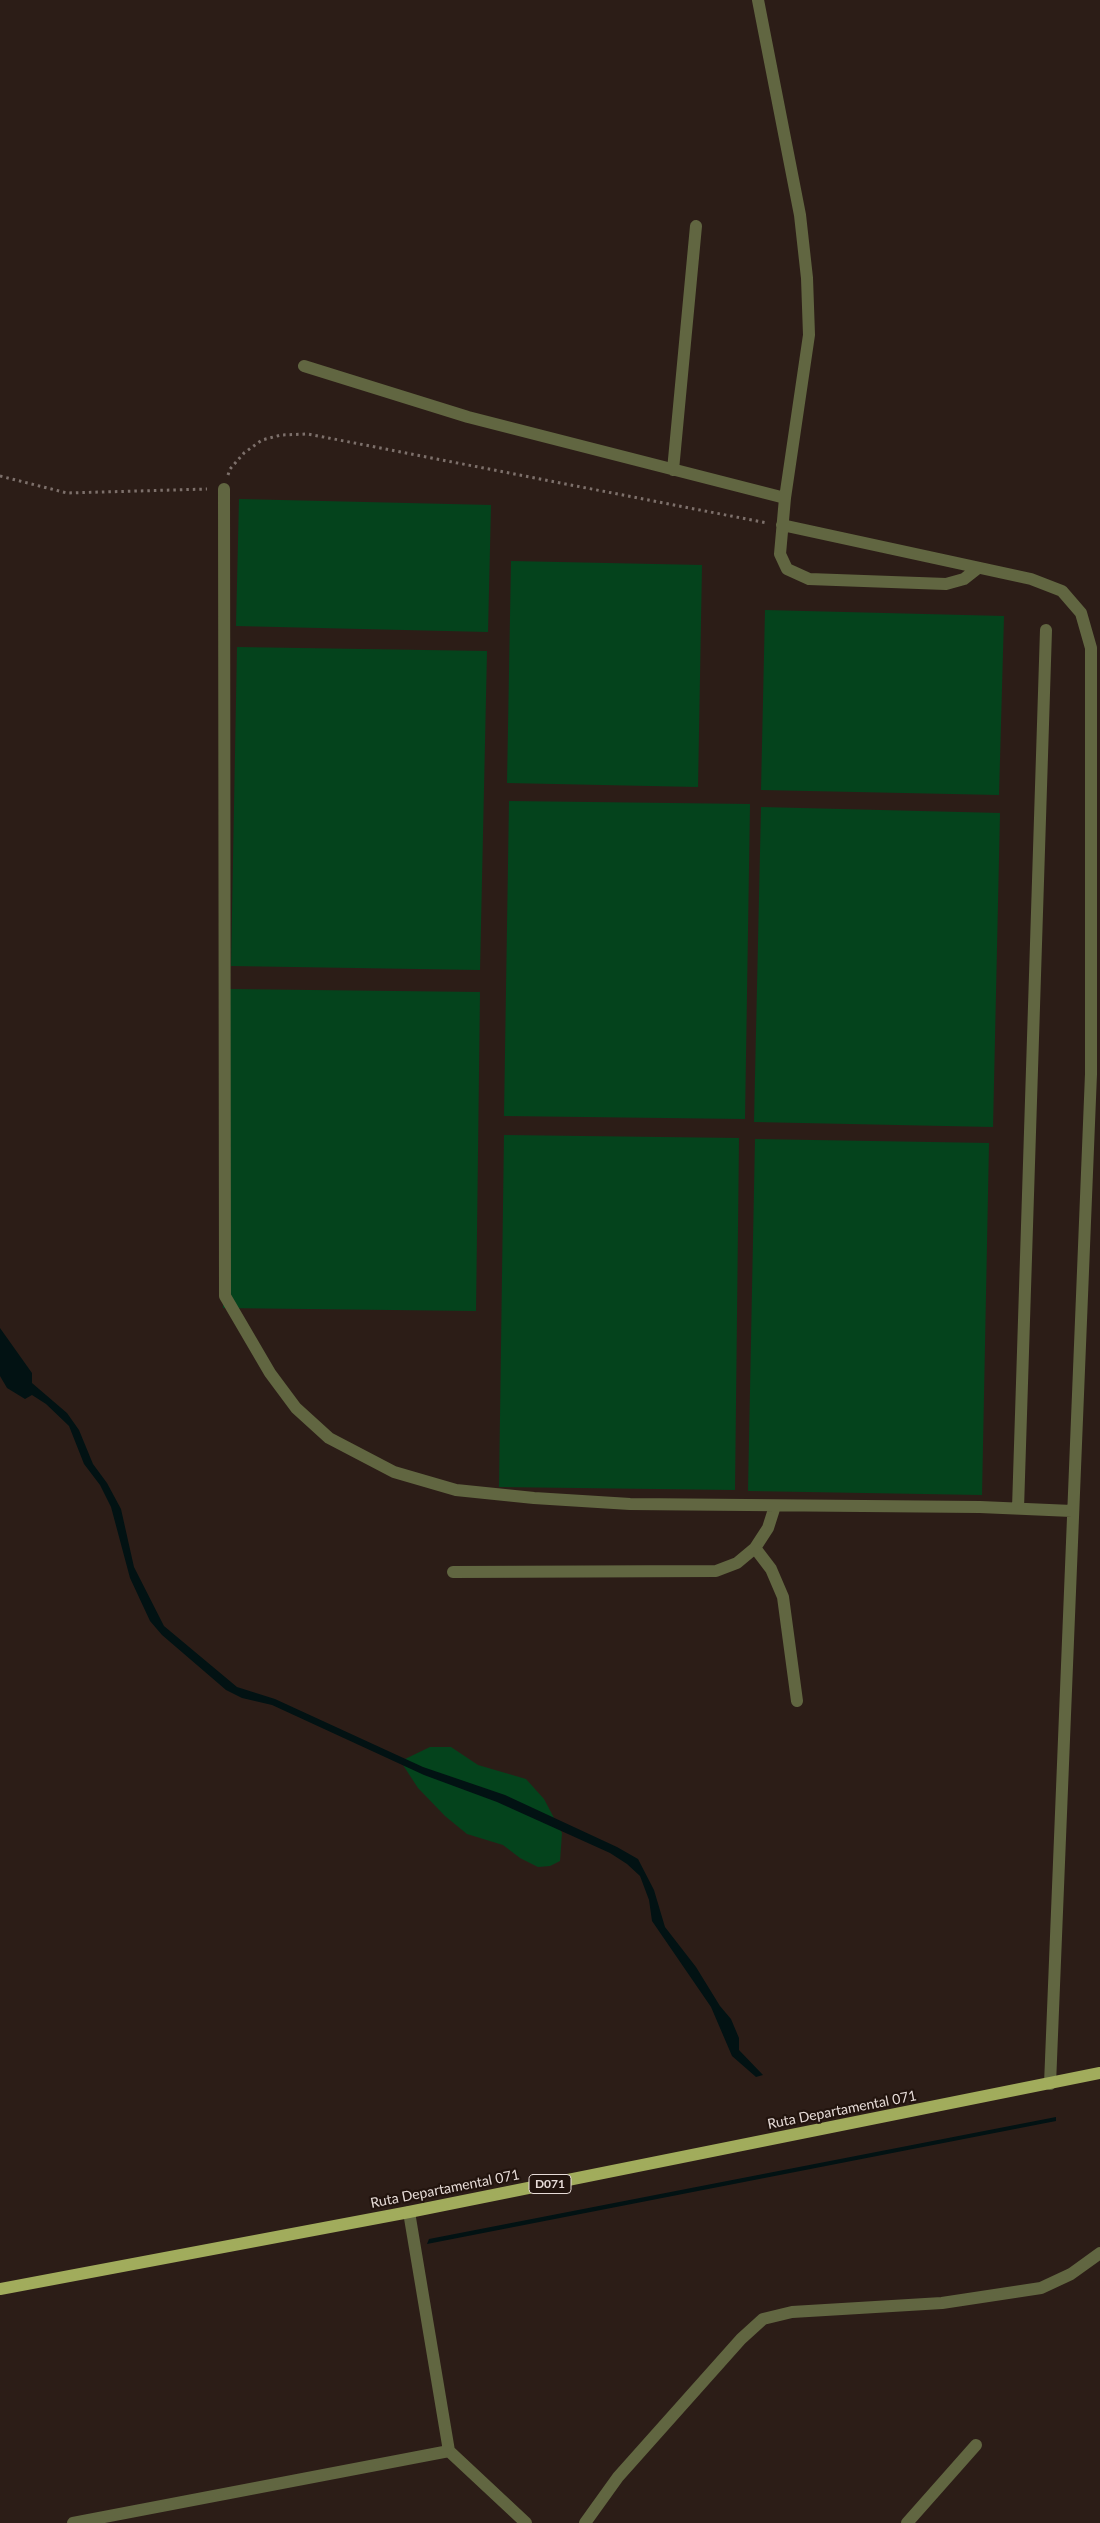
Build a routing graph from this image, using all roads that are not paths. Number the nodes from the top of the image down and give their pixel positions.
1 (758, 0) edge
2 (696, 226) dead end
3 (304, 366) dead end
4 (673, 470) junction
5 (224, 489) road end
6 (785, 498) junction
7 (782, 525) junction
8 (978, 568) junction
9 (1046, 630) dead end
10 (775, 1506) junction
11 (1018, 1508) junction
12 (1072, 1510) junction
13 (755, 1548) junction
14 (453, 1572) dead end
15 (797, 1701) dead end
16 (1100, 2073) edge
17 (1050, 2084) junction
18 (409, 2212) junction
19 (1100, 2253) edge
20 (0, 2289) edge
21 (976, 2445) dead end
22 (449, 2451) junction
23 (73, 2523) edge
24 (526, 2523) edge
25 (585, 2523) edge
26 (907, 2523) edge

1 - 6 street
2 - 4 street
3 - 4 street
4 - 6 street
5 - 10 street
6 - 7 street
7 - 8 street
7 - 8 street
8 - 12 street
9 - 11 street
10 - 11 street
10 - 13 street
11 - 12 street
12 - 17 street
13 - 14 street
13 - 15 street
16 - 17 main road, Ruta Departamental 071 / D071
17 - 18 main road, Ruta Departamental 071 / D071
18 - 20 main road, Ruta Departamental 071 / D071
18 - 22 street
19 - 25 street
21 - 26 street
22 - 23 street
22 - 24 street

